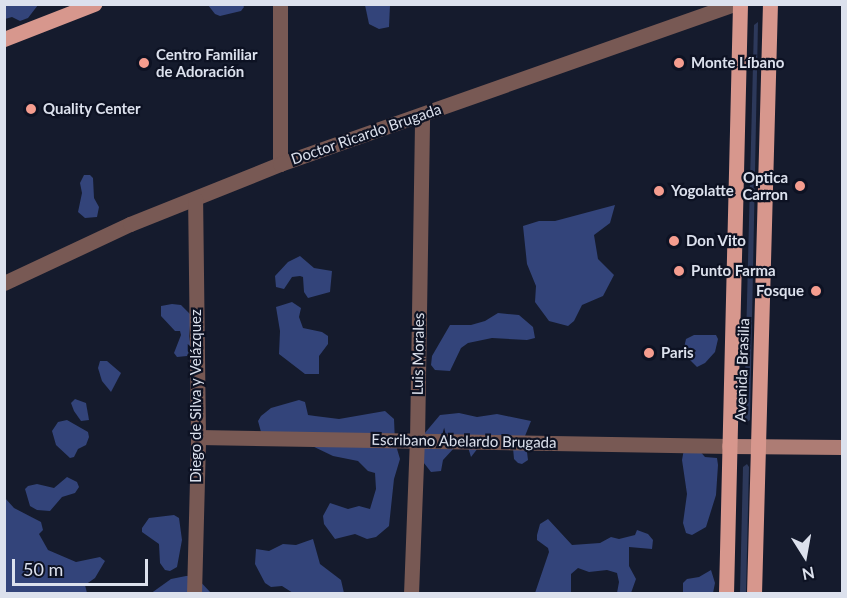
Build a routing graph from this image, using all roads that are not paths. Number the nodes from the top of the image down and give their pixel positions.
1 (94, 4) edge
2 (280, 4) edge
3 (734, 4) edge
4 (740, 4) edge
5 (770, 4) edge
6 (4, 39) edge
7 (422, 115) junction
8 (279, 164) junction
9 (195, 199) junction
10 (4, 283) edge
11 (198, 437) junction
12 (417, 441) junction
13 (758, 445) junction
14 (729, 446) junction
15 (843, 447) edge
16 (194, 594) edge
17 (411, 594) edge
18 (726, 594) edge
19 (754, 594) edge

1 - 6 main road
2 - 8 street
3 - 7 street, Doctor Ricardo Brugada
4 - 14 main road, Avenida Brasilia
5 - 13 main road, Avenida Brasilia
7 - 8 street, Doctor Ricardo Brugada
7 - 12 street, Luis Morales
8 - 9 street, Doctor Ricardo Brugada
9 - 10 street, Doctor Ricardo Brugada
9 - 11 street, Diego de Silva y Velázquez
11 - 12 street, Escribano Abelardo Brugada
11 - 16 street, Diego de Silva y Velázquez
12 - 14 street, Escribano Abelardo Brugada
12 - 17 street, Luis Morales
13 - 14 street
13 - 15 street
13 - 19 main road, Avenida Brasilia
14 - 18 main road, Avenida Brasilia

